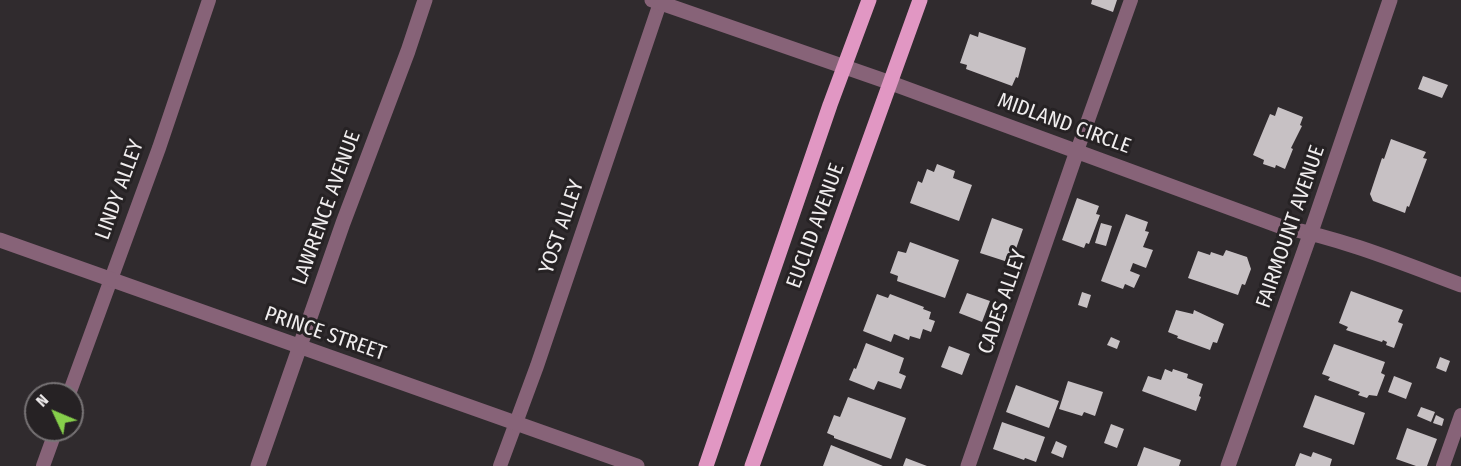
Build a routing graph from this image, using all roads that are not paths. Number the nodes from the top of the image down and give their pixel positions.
1 (209, 0) edge
2 (425, 0) edge
3 (869, 0) edge
4 (920, 0) edge
5 (1131, 0) edge
6 (1390, 0) edge
7 (658, 1) edge
8 (844, 67) junction
9 (891, 83) junction
10 (1077, 151) junction
11 (1311, 232) junction
12 (0, 240) edge
13 (110, 280) junction
14 (1461, 285) edge
15 (299, 348) junction
16 (73, 382) edge
17 (1461, 415) edge
18 (516, 424) junction
19 (52, 442) edge
20 (43, 466) edge
21 (258, 466) edge
22 (500, 466) edge
23 (637, 466) edge
24 (706, 466) edge
25 (752, 466) edge
26 (968, 466) edge
27 (1228, 466) edge
28 (1443, 466) edge

1 - 13 lane, LINDY ALLEY
2 - 15 street, LAWRENCE AVENUE
3 - 8 main road, EUCLID AVENUE
4 - 9 main road, EUCLID AVENUE
5 - 10 lane
6 - 11 street, FAIRMOUNT AVENUE
7 - 8 street, MIDLAND CIRCLE
7 - 18 lane, YOST ALLEY
8 - 9 street, MIDLAND CIRCLE
8 - 24 main road, EUCLID AVENUE
9 - 10 street, MIDLAND CIRCLE
9 - 25 main road, EUCLID AVENUE
10 - 11 street, MIDLAND CIRCLE
10 - 26 street, CADES ALLEY
11 - 14 street, MIDLAND CIRCLE
11 - 27 street, FAIRMOUNT AVENUE
12 - 13 street, PRINCE STREET
13 - 15 street, PRINCE STREET
13 - 16 lane, LINDY ALLEY
15 - 18 street, PRINCE STREET
15 - 21 street, LAWRENCE AVENUE
17 - 28 lane
18 - 22 lane, YOST ALLEY
18 - 23 street, PRINCE STREET
19 - 20 lane

